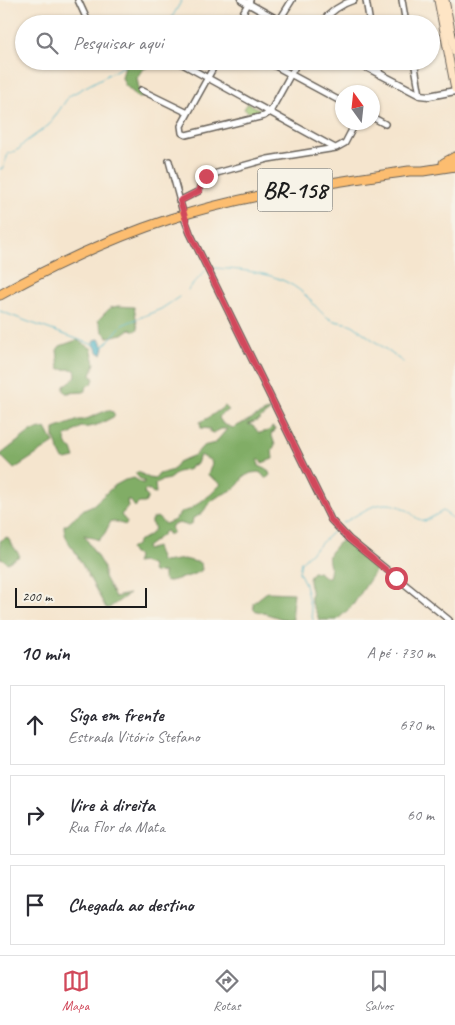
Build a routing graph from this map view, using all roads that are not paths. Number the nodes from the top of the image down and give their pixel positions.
1 (78, 0) edge
2 (292, 0) edge
3 (354, 0) edge
4 (366, 0) edge
5 (402, 0) edge
6 (438, 0) edge
7 (445, 0) edge
8 (247, 1) edge
9 (85, 15) edge
10 (241, 15) edge
11 (270, 15) edge
12 (285, 15) edge
13 (329, 15) edge
14 (368, 15) edge
15 (404, 15) edge
16 (455, 51) edge
17 (193, 70) edge
18 (212, 70) edge
19 (283, 70) edge
20 (293, 70) edge
21 (372, 70) edge
22 (379, 70) edge
23 (416, 70) edge
24 (291, 74) junction
25 (380, 74) junction
26 (208, 78) junction
27 (142, 90) dead end
28 (455, 90) edge
29 (420, 95) junction
30 (335, 98) edge
31 (270, 112) junction
32 (188, 114) junction
33 (380, 121) edge
34 (385, 124) dead end
35 (352, 130) edge
36 (336, 148) junction
37 (455, 157) edge
38 (169, 161) dead end
39 (455, 161) edge
40 (444, 163) junction
41 (455, 166) edge
42 (409, 171) junction
43 (180, 201) junction
44 (183, 215) junction
45 (0, 295) edge
46 (449, 620) edge

1 - 9 street
2 - 12 street
3 - 13 street
4 - 14 street
5 - 15 street
6 - 28 main road
7 - 16 main road
8 - 10 street
8 - 11 street
17 - 26 street
18 - 26 street
19 - 24 street
20 - 24 street
21 - 25 street
22 - 25 street
23 - 29 street
24 - 30 street
24 - 31 street
25 - 29 street
26 - 31 street
26 - 32 street
27 - 32 street
28 - 29 street
31 - 32 street
31 - 36 street
33 - 34 street
35 - 36 street
36 - 43 street
37 - 40 highway
38 - 43 street
39 - 40 highway, BR-158
40 - 42 highway, BR-158
41 - 42 highway, BR-158
42 - 44 highway, BR-158
43 - 44 street
44 - 45 highway, BR-158
44 - 46 street

